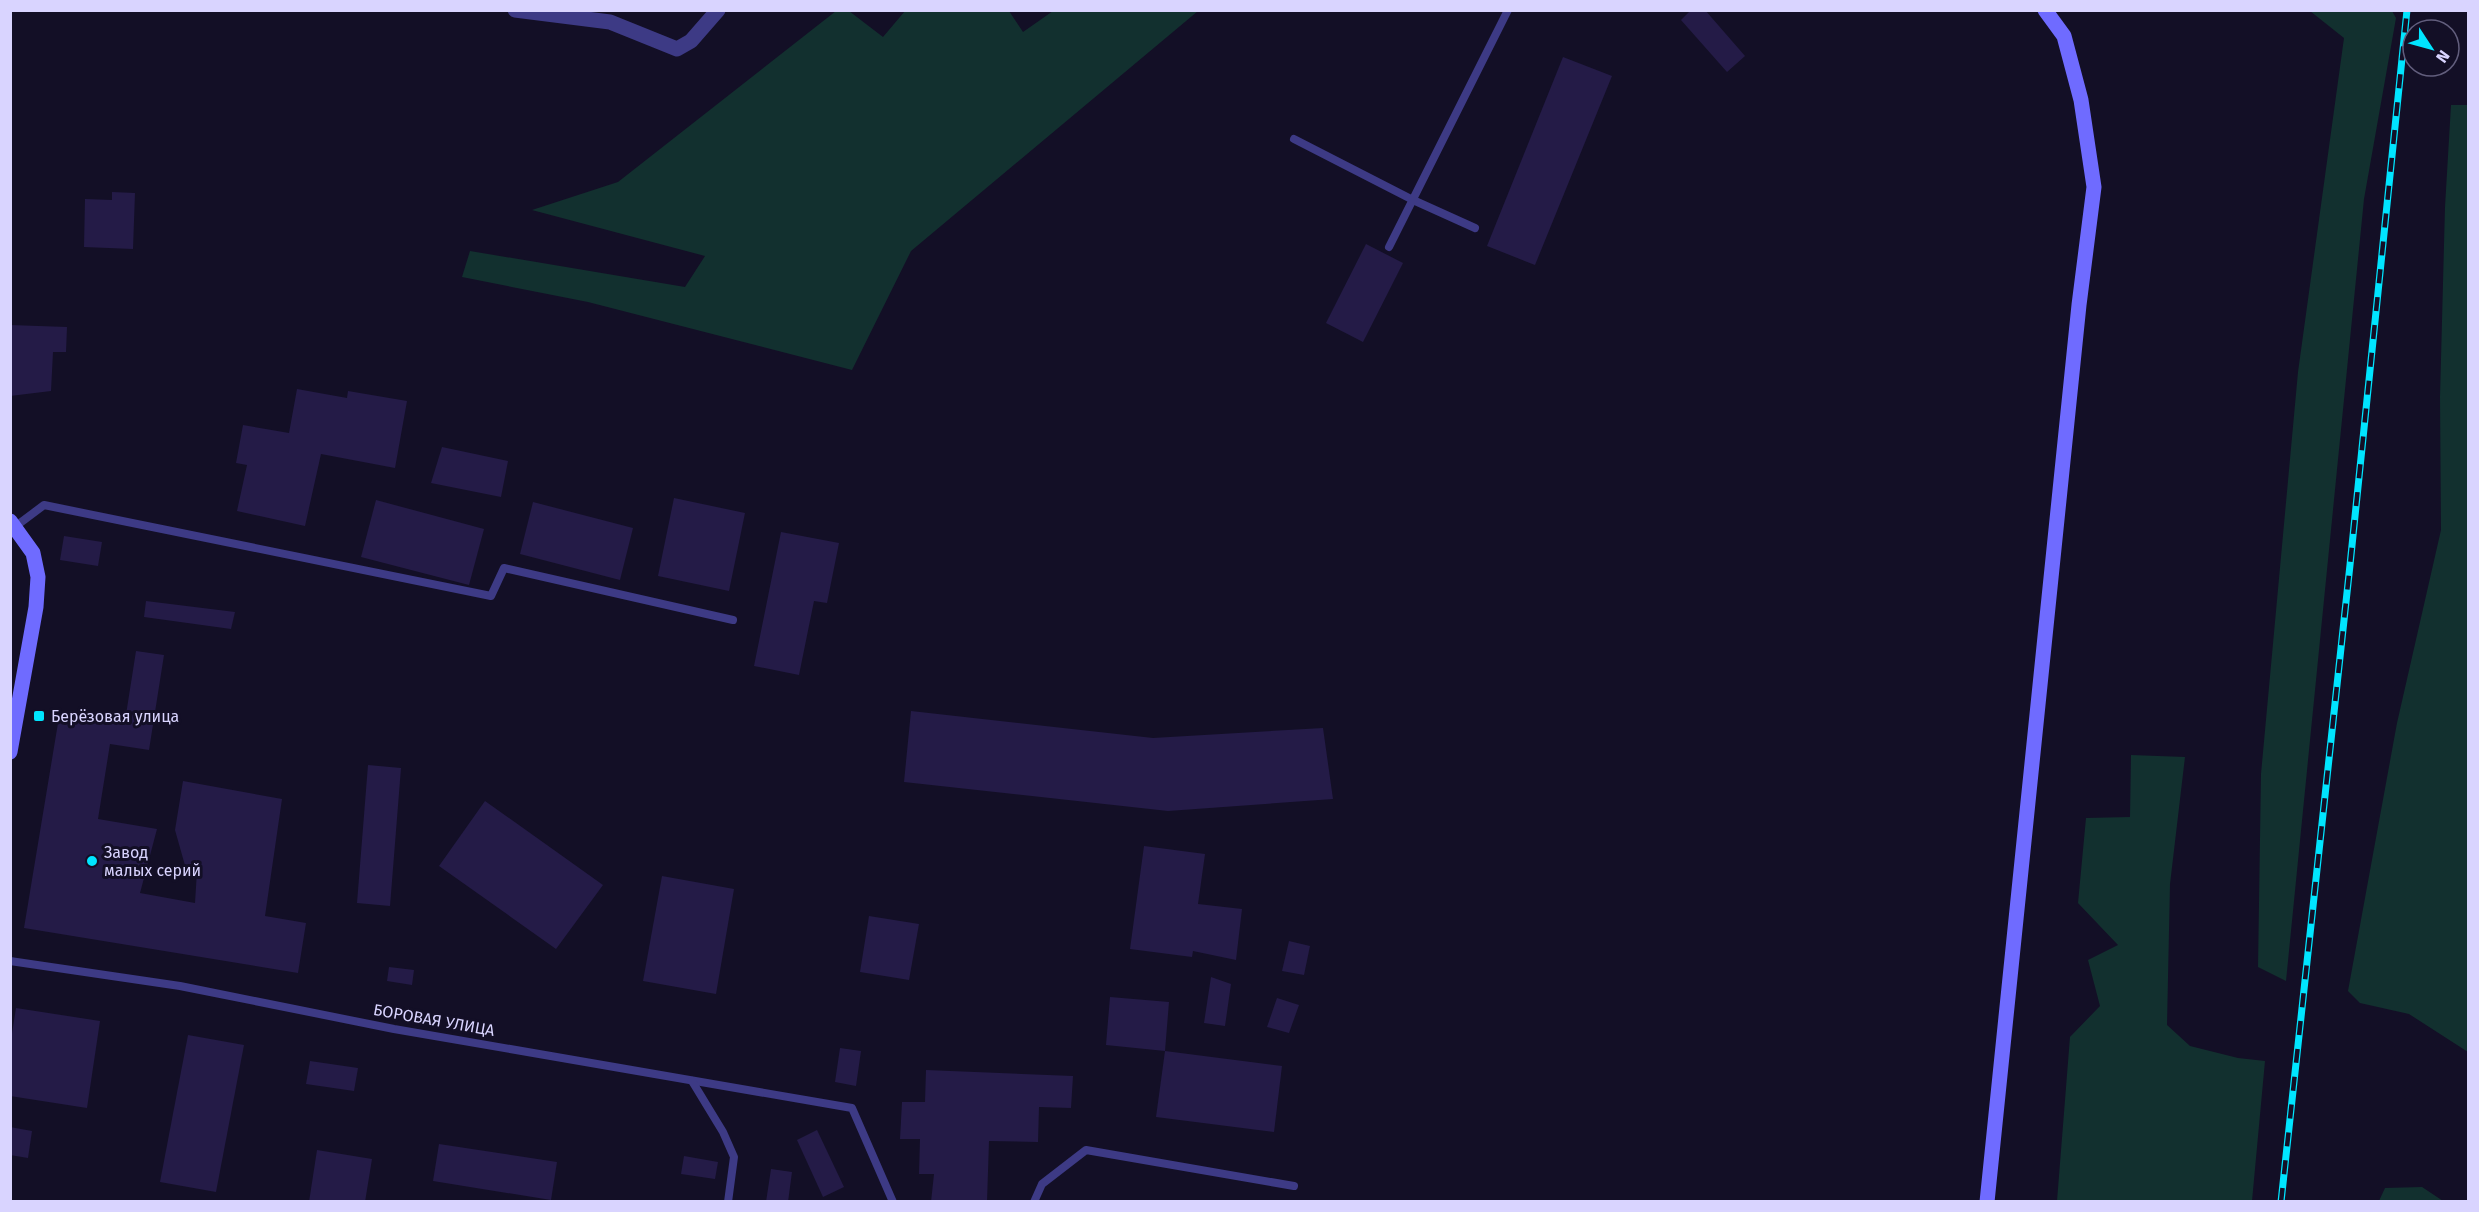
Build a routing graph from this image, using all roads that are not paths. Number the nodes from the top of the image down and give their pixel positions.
1 (515, 10) edge
2 (718, 10) edge
3 (1508, 10) edge
4 (2045, 10) edge
5 (1294, 139) dead end
6 (1413, 200) junction
7 (1474, 228) dead end
8 (1389, 248) dead end
9 (13, 523) edge
10 (733, 620) dead end
11 (10, 752) edge
12 (10, 961) edge
13 (692, 1081) junction
14 (1294, 1186) dead end
15 (728, 1202) edge
16 (893, 1202) edge
17 (1034, 1202) edge
18 (1987, 1202) edge

1 - 2 street
3 - 6 lane
4 - 18 street
5 - 6 lane
6 - 7 lane
6 - 8 lane
9 - 10 lane
9 - 11 street
12 - 13 lane, БОРОВАЯ УЛИЦА
13 - 15 lane
13 - 16 lane, БОРОВАЯ УЛИЦА
14 - 17 lane

